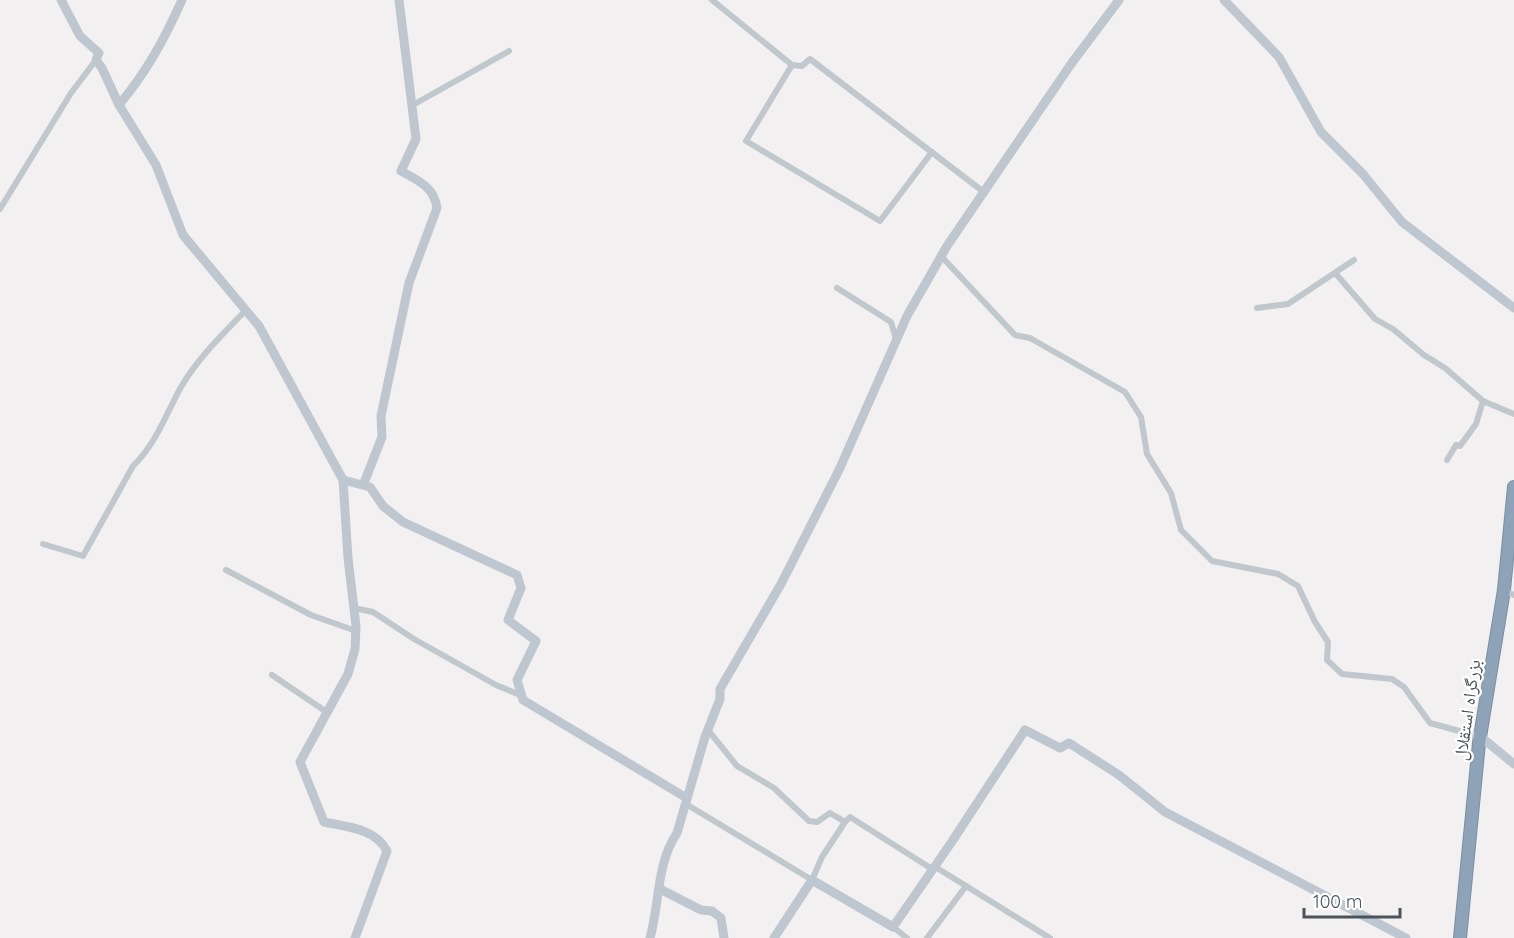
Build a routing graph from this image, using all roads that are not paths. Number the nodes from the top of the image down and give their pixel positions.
1 (61, 0) edge
2 (182, 0) edge
3 (712, 0) edge
4 (1119, 0) edge
5 (1224, 0) edge
6 (401, 1) edge
7 (508, 51) dead end
8 (96, 60) junction
9 (792, 65) junction
10 (119, 105) junction
11 (411, 106) junction
12 (932, 152) junction
13 (985, 193) junction
14 (0, 209) edge
15 (941, 256) junction
16 (1354, 260) dead end
17 (1336, 274) junction
18 (837, 288) dead end
19 (1257, 308) dead end
20 (1514, 308) edge
21 (246, 310) junction
22 (896, 339) junction
23 (1484, 401) junction
24 (1514, 414) edge
25 (1447, 460) dead end
26 (343, 480) junction
27 (363, 483) junction
28 (1514, 487) edge
29 (43, 544) dead end
30 (226, 570) dead end
31 (1509, 593) edge
32 (354, 608) junction
33 (356, 631) junction
34 (272, 675) dead end
35 (520, 695) junction
36 (328, 713) junction
37 (708, 730) junction
38 (1481, 737) junction
39 (1514, 764) edge
40 (686, 801) junction
41 (845, 822) junction
42 (932, 869) junction
43 (812, 880) junction
44 (966, 886) junction
45 (660, 889) junction
46 (893, 927) junction
47 (355, 938) edge
48 (650, 938) edge
49 (724, 938) edge
50 (774, 938) edge
51 (907, 938) edge
52 (927, 938) edge
53 (1050, 938) edge
54 (1406, 938) edge
55 (1460, 938) edge

1 - 8 street
2 - 10 street
3 - 9 street
4 - 13 street
5 - 20 street
6 - 11 street
7 - 11 street
8 - 10 street
8 - 14 street
9 - 12 street
9 - 12 street
10 - 21 street
11 - 27 street
12 - 13 street
13 - 15 street
15 - 22 street
15 - 38 street
16 - 17 street
17 - 19 street
17 - 23 street
18 - 22 street
21 - 26 street
21 - 29 street
22 - 37 street
23 - 24 street
23 - 25 street
26 - 27 street
26 - 32 street
27 - 35 street
28 - 31 highway, بزرگراه استقلال
30 - 33 street
31 - 38 highway, بزرگراه استقلال
32 - 33 street
32 - 35 street
33 - 36 street
34 - 36 street
35 - 40 street
36 - 47 street
37 - 40 street
37 - 41 street
38 - 39 street
38 - 55 highway, بزرگراه استقلال
40 - 43 street
40 - 45 street
41 - 42 street
41 - 43 street
42 - 44 street
42 - 46 street
42 - 54 street
43 - 46 street
43 - 50 street
44 - 52 street
44 - 53 street
45 - 48 street
45 - 49 street
46 - 51 street

